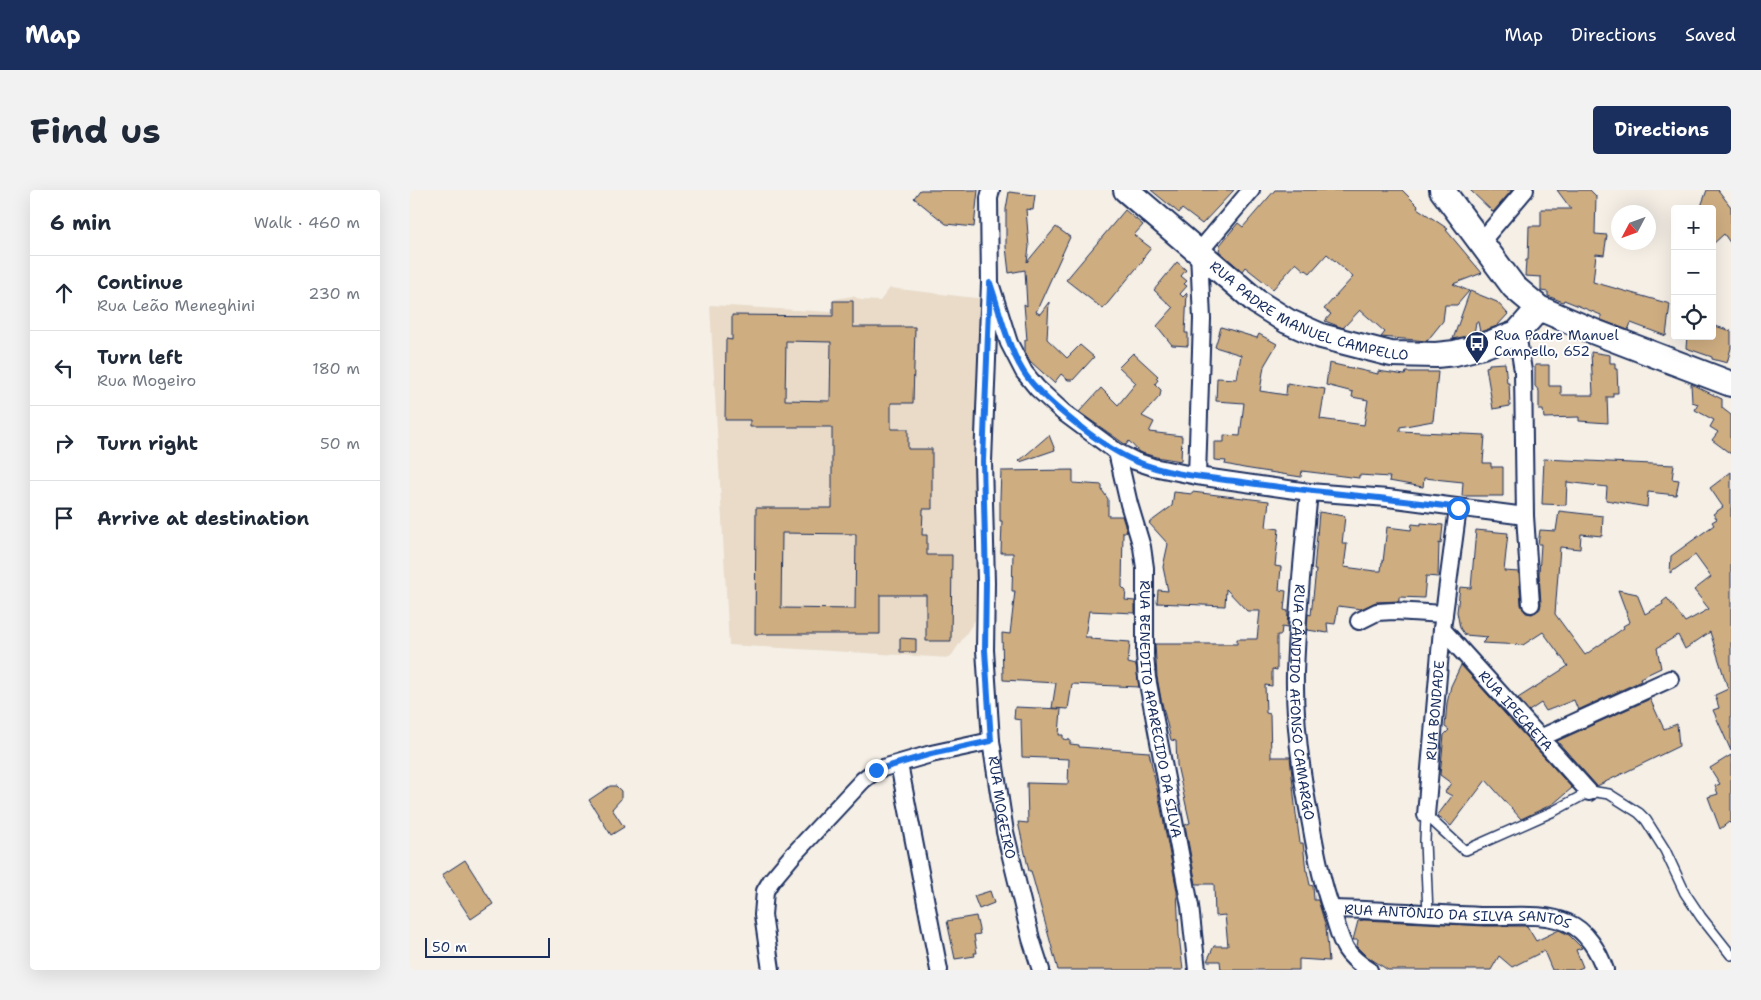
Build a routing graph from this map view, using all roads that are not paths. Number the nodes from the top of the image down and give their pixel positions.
1 (991, 190) edge
2 (1126, 190) edge
3 (1251, 190) edge
4 (1442, 190) edge
5 (1525, 190) edge
6 (1480, 242) junction
7 (1199, 252) junction
8 (990, 283) junction
9 (1539, 308) junction
10 (1517, 333) junction
11 (1730, 380) edge
12 (1117, 452) junction
13 (1197, 476) junction
14 (1309, 492) junction
15 (1458, 508) junction
16 (1526, 516) junction
17 (1531, 604) dead end
18 (1360, 621) dead end
19 (1443, 621) junction
20 (1670, 679) dead end
21 (1540, 738) junction
22 (991, 741) junction
23 (899, 764) junction
24 (1590, 792) junction
25 (1426, 815) junction
26 (1332, 909) junction
27 (1428, 914) junction
28 (1731, 955) edge
29 (771, 970) edge
30 (939, 970) edge
31 (1041, 970) edge
32 (1197, 970) edge
33 (1370, 970) edge
34 (1605, 970) edge

1 - 8 street, RUA MOGEIRO
2 - 7 main road, RUA PADRE MANUEL CAMPELLO
3 - 7 street
4 - 6 main road
5 - 6 street
6 - 9 main road
7 - 10 main road, RUA PADRE MANUEL CAMPELLO
7 - 13 street
8 - 12 street
8 - 22 street, RUA MOGEIRO
9 - 10 main road
9 - 11 main road
10 - 16 street
12 - 13 street
12 - 32 street, RUA BENEDITO APARECIDO DA SILVA
13 - 14 street
14 - 15 street
14 - 26 street, RUA CÂNDIDO AFONSO CAMARGO
15 - 16 street
15 - 19 street, RUA BONDADE
16 - 17 street
18 - 19 street
19 - 21 street, RUA IPECAETA
19 - 25 street, RUA BONDADE
20 - 21 street
21 - 24 street, RUA IPECAETA
22 - 23 street
22 - 31 street, RUA MOGEIRO
23 - 29 street
23 - 30 street
24 - 25 lane
24 - 28 lane
25 - 27 lane, RUA BONDADE
26 - 27 street, RUA ANTÔNIO DA SILVA SANTOS
26 - 33 street, RUA ANTÔNIO DA SILVA SANTOS
27 - 34 street, RUA ANTÔNIO DA SILVA SANTOS

